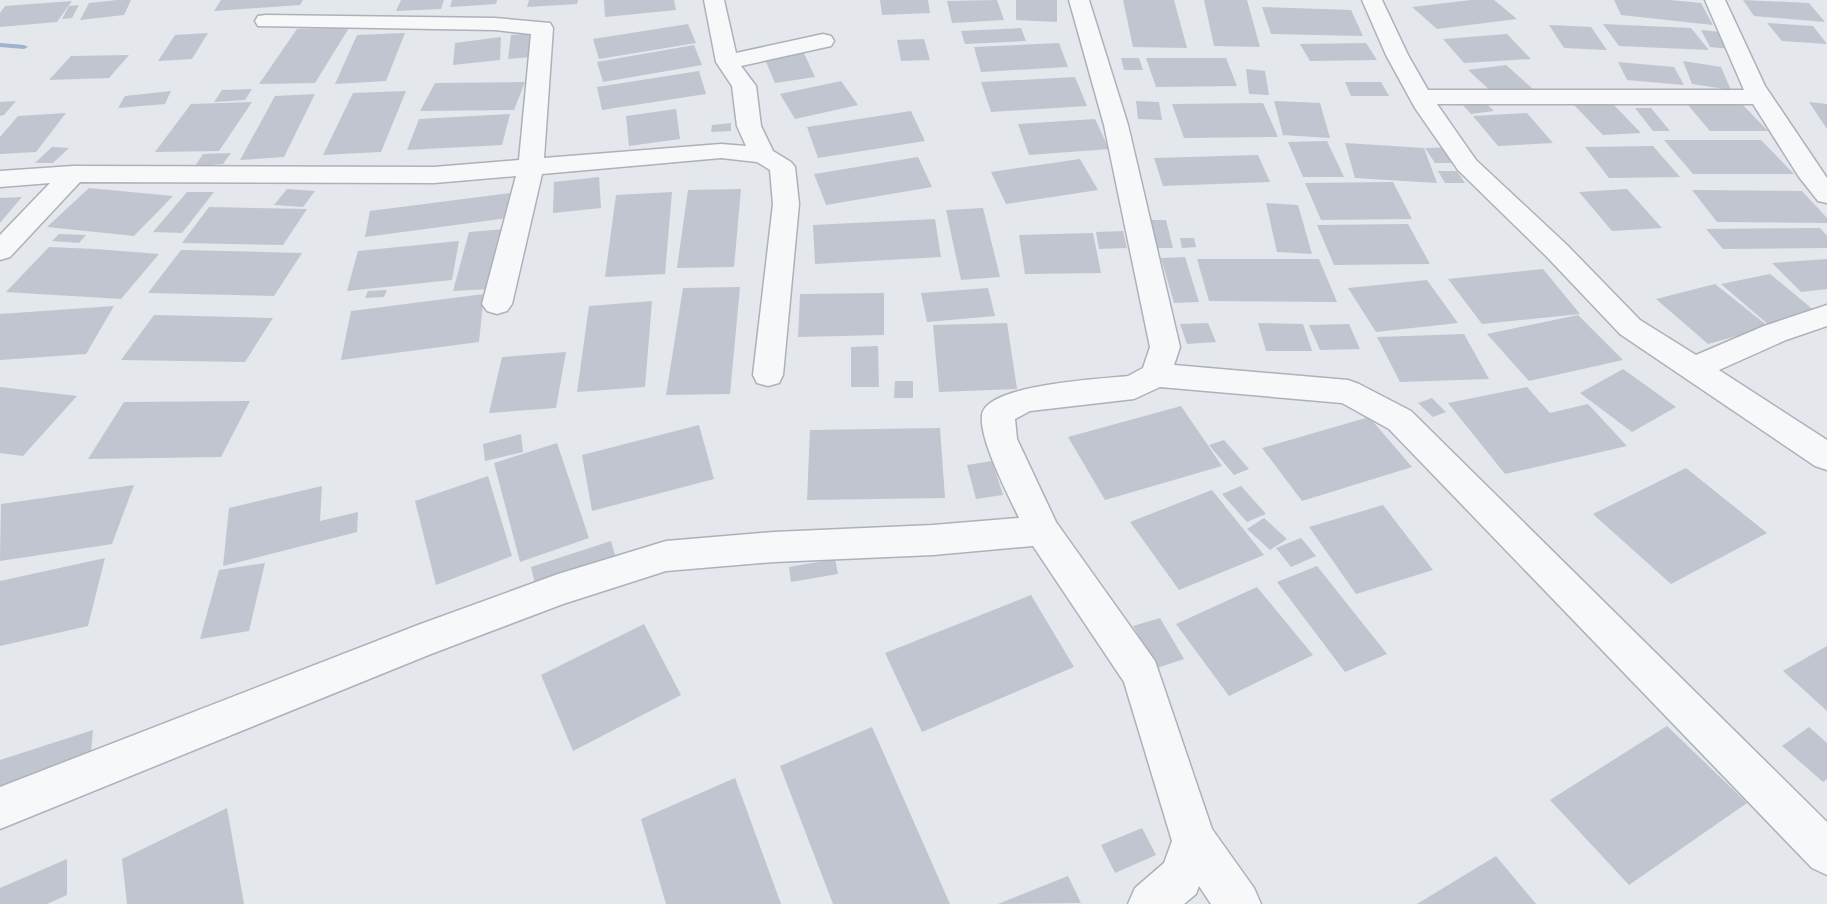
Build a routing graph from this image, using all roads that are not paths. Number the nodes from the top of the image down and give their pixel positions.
1 (714, 0) edge
2 (1079, 0) edge
3 (1372, 0) edge
4 (1715, 0) edge
5 (266, 21) dead end
6 (824, 41) dead end
7 (727, 62) junction
8 (1421, 97) junction
9 (1759, 97) junction
10 (763, 154) junction
11 (531, 168) junction
12 (73, 174) junction
13 (0, 178) edge
14 (1827, 195) edge
15 (0, 251) edge
16 (497, 304) dead end
17 (1827, 315) edge
18 (1696, 368) junction
19 (768, 375) dead end
20 (1156, 375) junction
21 (1827, 457) edge
22 (1042, 531) junction
23 (0, 808) edge
24 (1194, 841) junction
25 (1827, 853) edge
26 (1151, 904) edge
27 (1238, 904) edge

1 - 7 street
2 - 20 street
3 - 8 street
4 - 9 street
5 - 11 street
6 - 7 street
7 - 10 street
8 - 9 street
8 - 18 street
9 - 14 street
10 - 11 street
10 - 19 street
11 - 12 street
11 - 16 street
12 - 13 street
12 - 15 street
17 - 18 street
18 - 21 street
20 - 22 street
20 - 25 street
22 - 23 street
22 - 24 street
24 - 26 street
24 - 27 street

